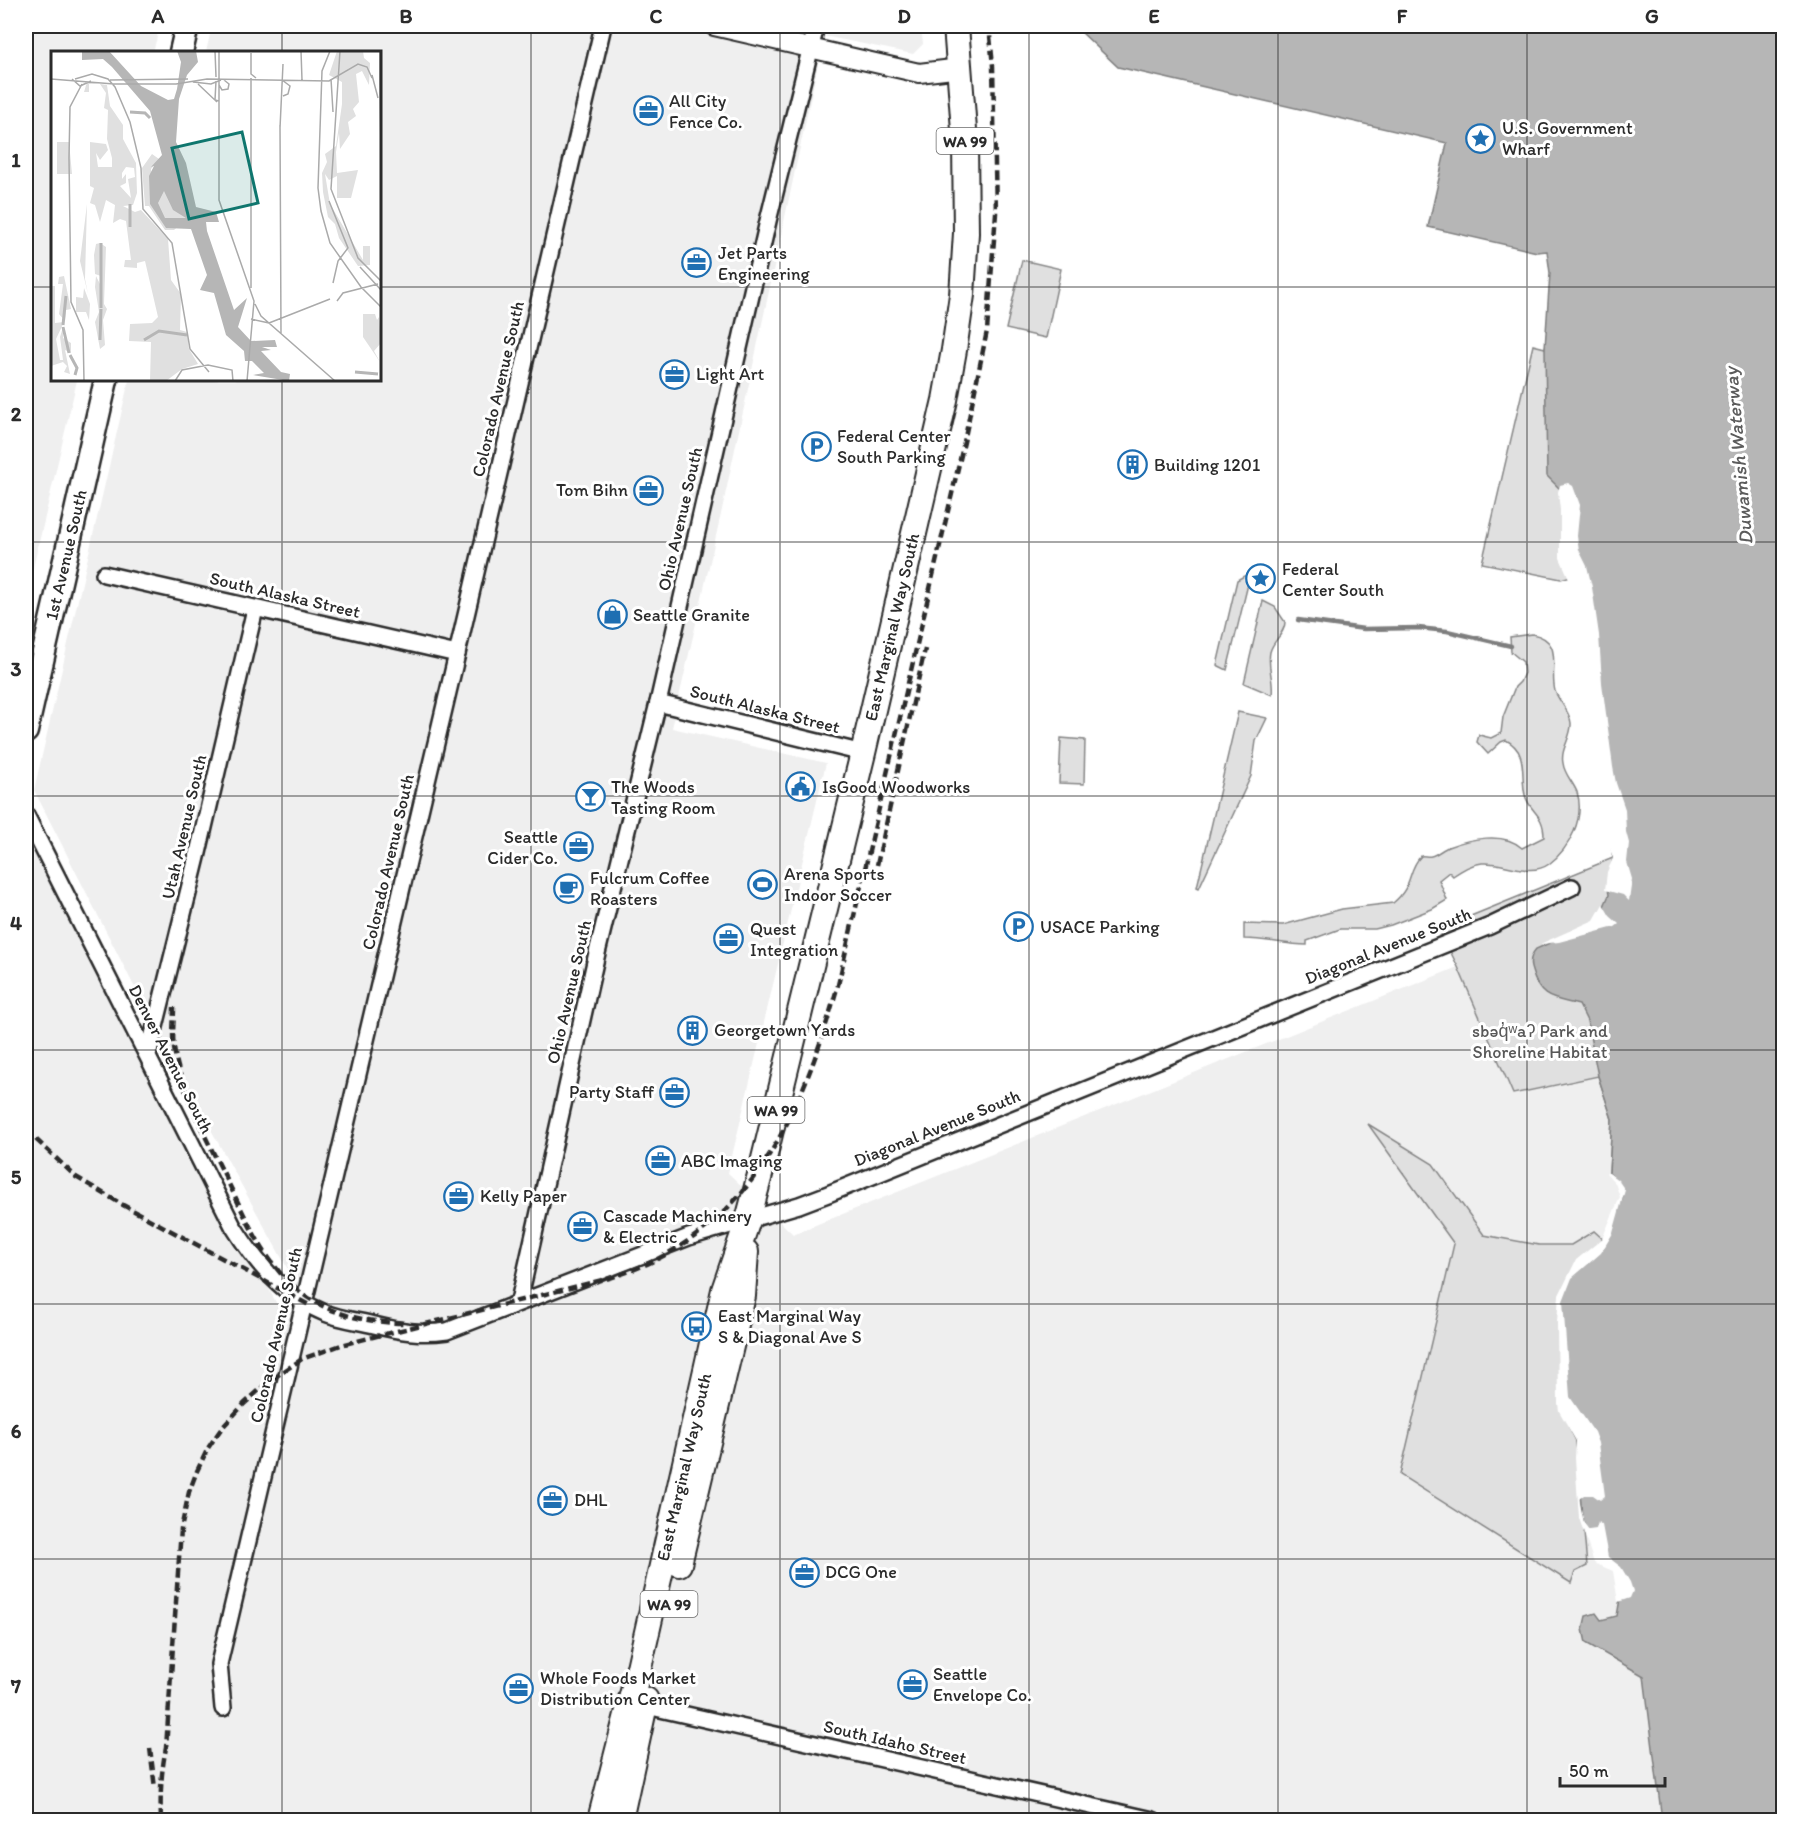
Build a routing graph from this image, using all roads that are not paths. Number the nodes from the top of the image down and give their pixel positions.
1 (187, 26) edge
2 (603, 26) edge
3 (714, 26) edge
4 (816, 26) edge
5 (956, 26) edge
6 (811, 48) junction
7 (181, 51) edge
8 (961, 68) junction
9 (106, 381) edge
10 (104, 574) dead end
11 (255, 609) junction
12 (457, 654) junction
13 (658, 703) junction
14 (26, 731) edge
15 (862, 753) junction
16 (26, 815) edge
17 (1572, 887) dead end
18 (148, 1055) junction
19 (748, 1220) junction
20 (519, 1301) junction
21 (304, 1303) junction
22 (637, 1704) junction
23 (223, 1708) dead end
24 (600, 1821) edge
25 (620, 1821) edge
26 (1153, 1821) edge

1 - 7 main road
2 - 12 street, Colorado Avenue South
3 - 6 street
4 - 6 street, Ohio Avenue South
5 - 8 highway, East Marginal Way South / WA 99
6 - 8 street
6 - 13 street, Ohio Avenue South
8 - 15 highway, East Marginal Way South / WA 99
9 - 14 main road, 1st Avenue South
10 - 11 street, South Alaska Street
11 - 12 street, South Alaska Street
11 - 18 street, Utah Avenue South
12 - 21 street, Colorado Avenue South
13 - 15 street, South Alaska Street
13 - 20 street, Ohio Avenue South
15 - 19 highway, East Marginal Way South / WA 99
16 - 18 street, Denver Avenue South
17 - 19 street, Diagonal Avenue South
18 - 21 street, Denver Avenue South
19 - 20 street, Diagonal Avenue South
19 - 22 highway, East Marginal Way South / WA 99
20 - 21 street, Diagonal Avenue South
21 - 23 street, Colorado Avenue South
22 - 24 highway, East Marginal Way South / WA 99
22 - 25 highway, East Marginal Way South / WA 99
22 - 26 street, South Idaho Street

